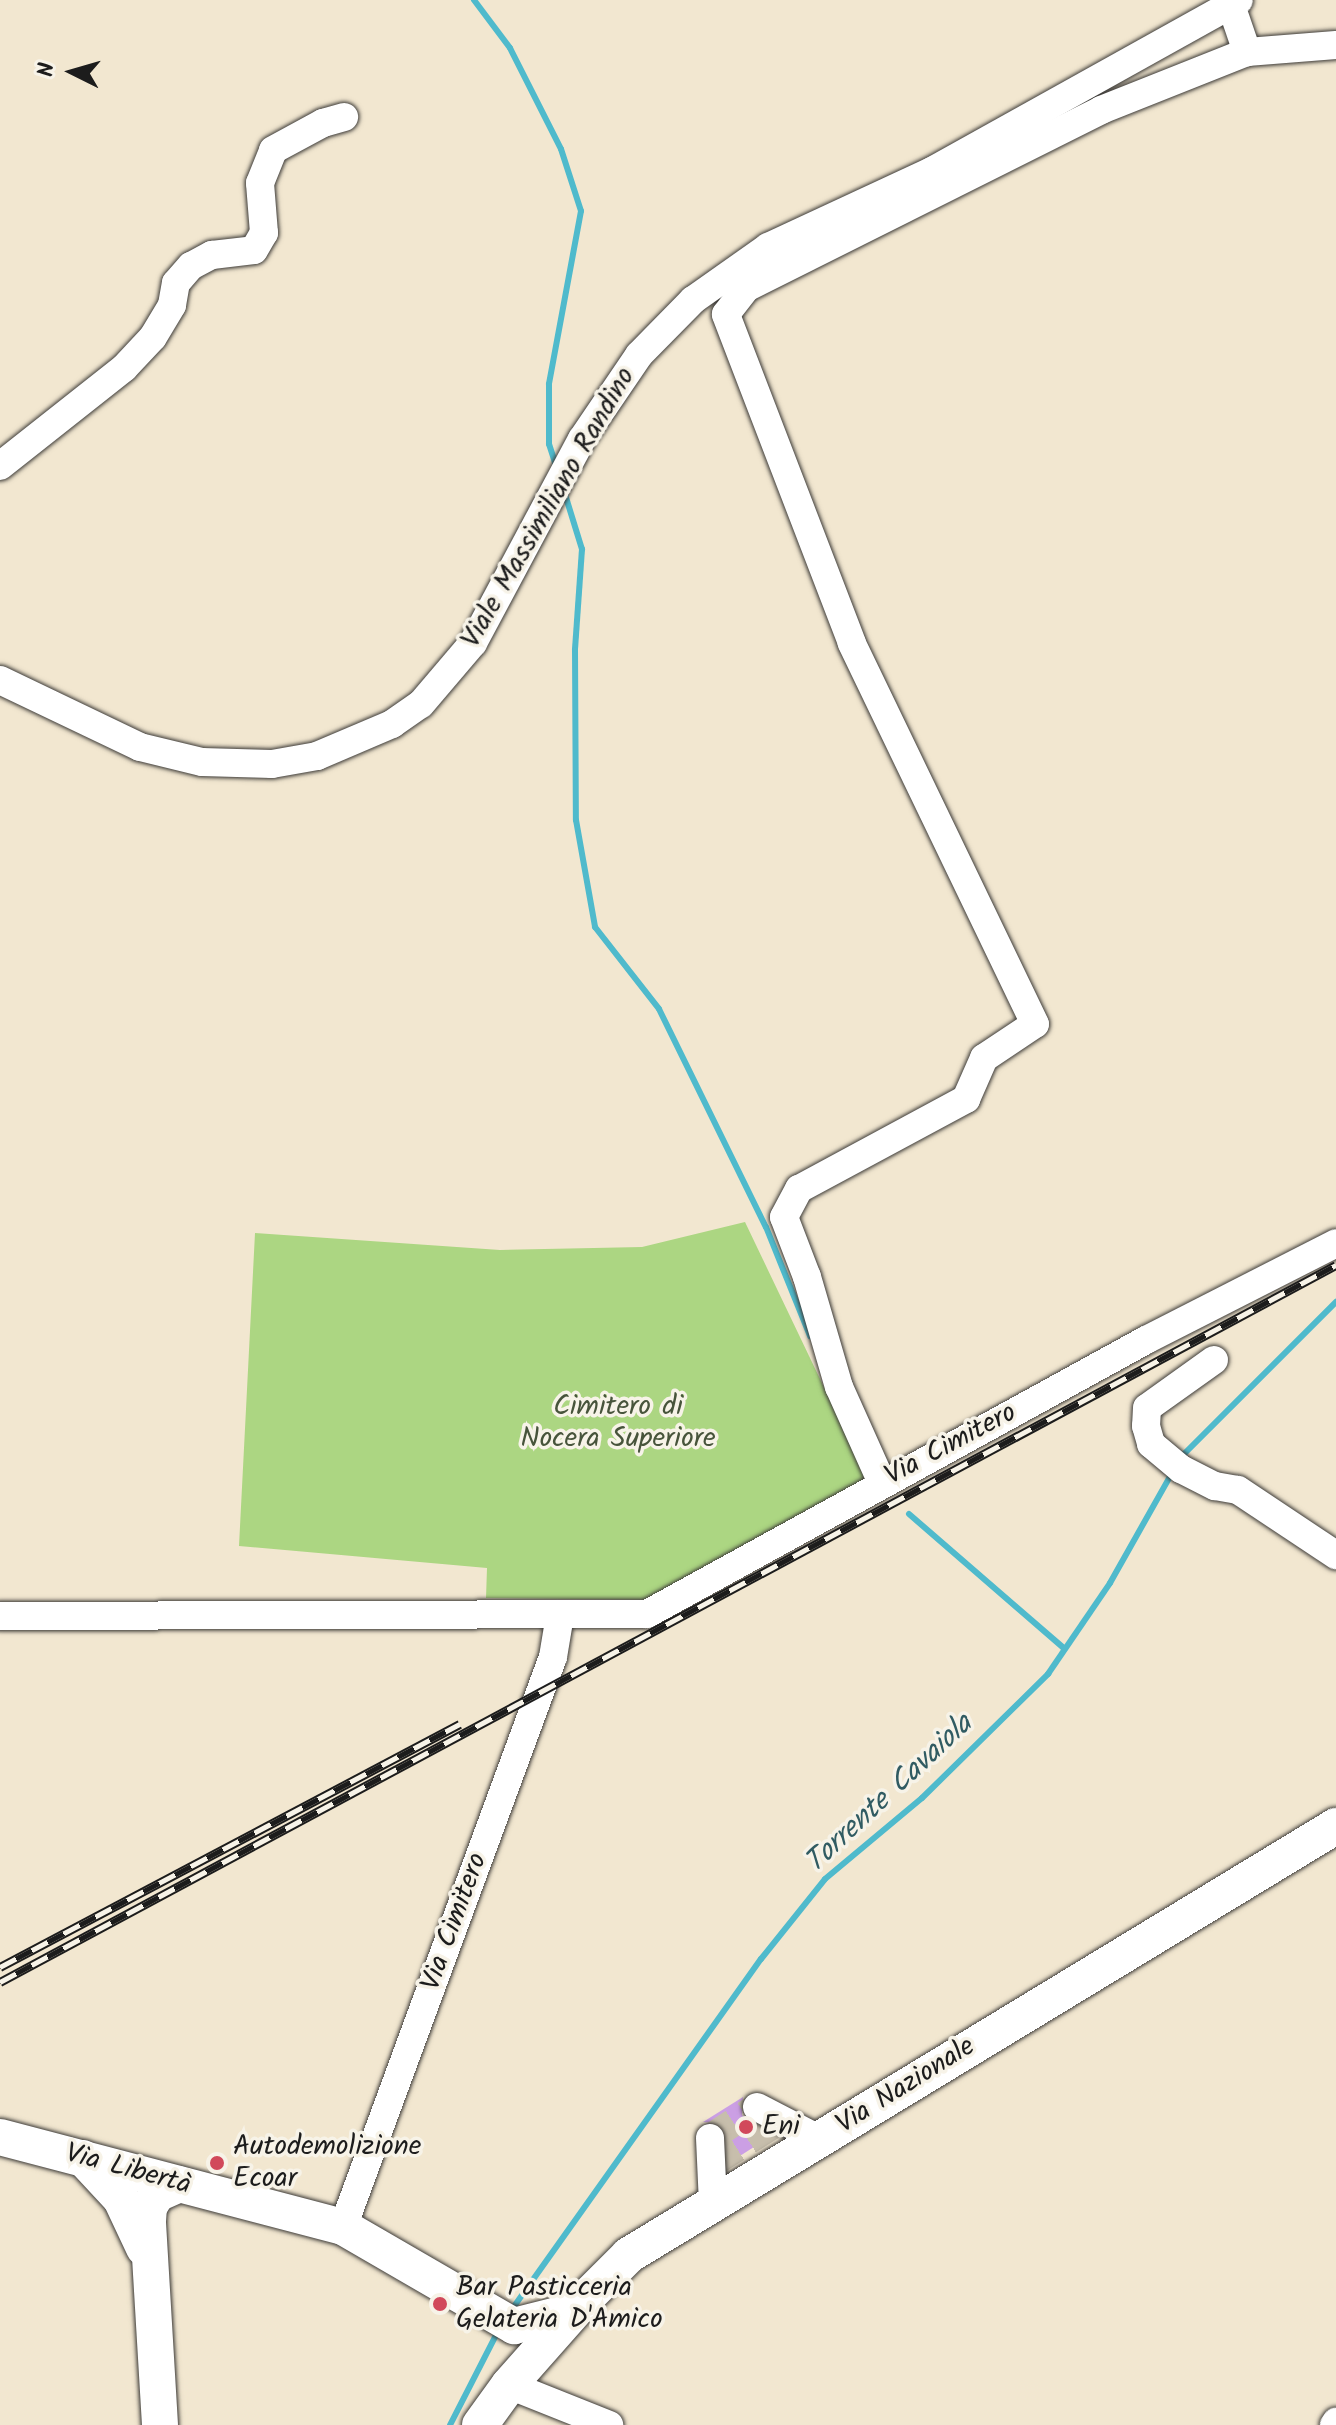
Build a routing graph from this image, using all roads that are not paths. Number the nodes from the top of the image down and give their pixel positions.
1 (1235, 2) edge
2 (1336, 45) edge
3 (1247, 52) junction
4 (344, 117) dead end
5 (0, 466) edge
6 (0, 680) edge
7 (1336, 1243) edge
8 (1214, 1360) dead end
9 (882, 1483) junction
10 (1336, 1555) edge
11 (560, 1615) junction
12 (0, 1616) edge
13 (1336, 1826) edge
14 (757, 2107) dead end
15 (0, 2137) edge
16 (710, 2138) dead end
17 (819, 2139) junction
18 (83, 2158) junction
19 (179, 2184) junction
20 (713, 2204) junction
21 (343, 2227) junction
22 (153, 2270) junction
23 (585, 2299) junction
24 (499, 2316) junction
25 (509, 2385) junction
26 (160, 2425) edge
27 (480, 2425) edge
28 (609, 2425) edge

1 - 3 street
1 - 6 street, Viale Massimiliano Randino
2 - 3 street
3 - 9 street
4 - 5 street
7 - 9 street, Via Cimitero
8 - 10 street
9 - 11 street, Via Cimitero
11 - 12 street, Via Cimitero
11 - 21 street, Via Cimitero
13 - 17 main road, Via Nazionale
14 - 17 street
15 - 18 main road, Via Libertà
16 - 20 street
17 - 20 main road, Via Nazionale
18 - 19 main road, Via Libertà
18 - 22 main road
19 - 21 main road, Via Libertà
19 - 22 main road
20 - 23 main road, Via Nazionale
21 - 24 main road, Via Libertà
22 - 26 main road
23 - 24 main road
23 - 25 main road, Via Nazionale
24 - 25 main road
25 - 27 main road, Via Nazionale
25 - 28 street

